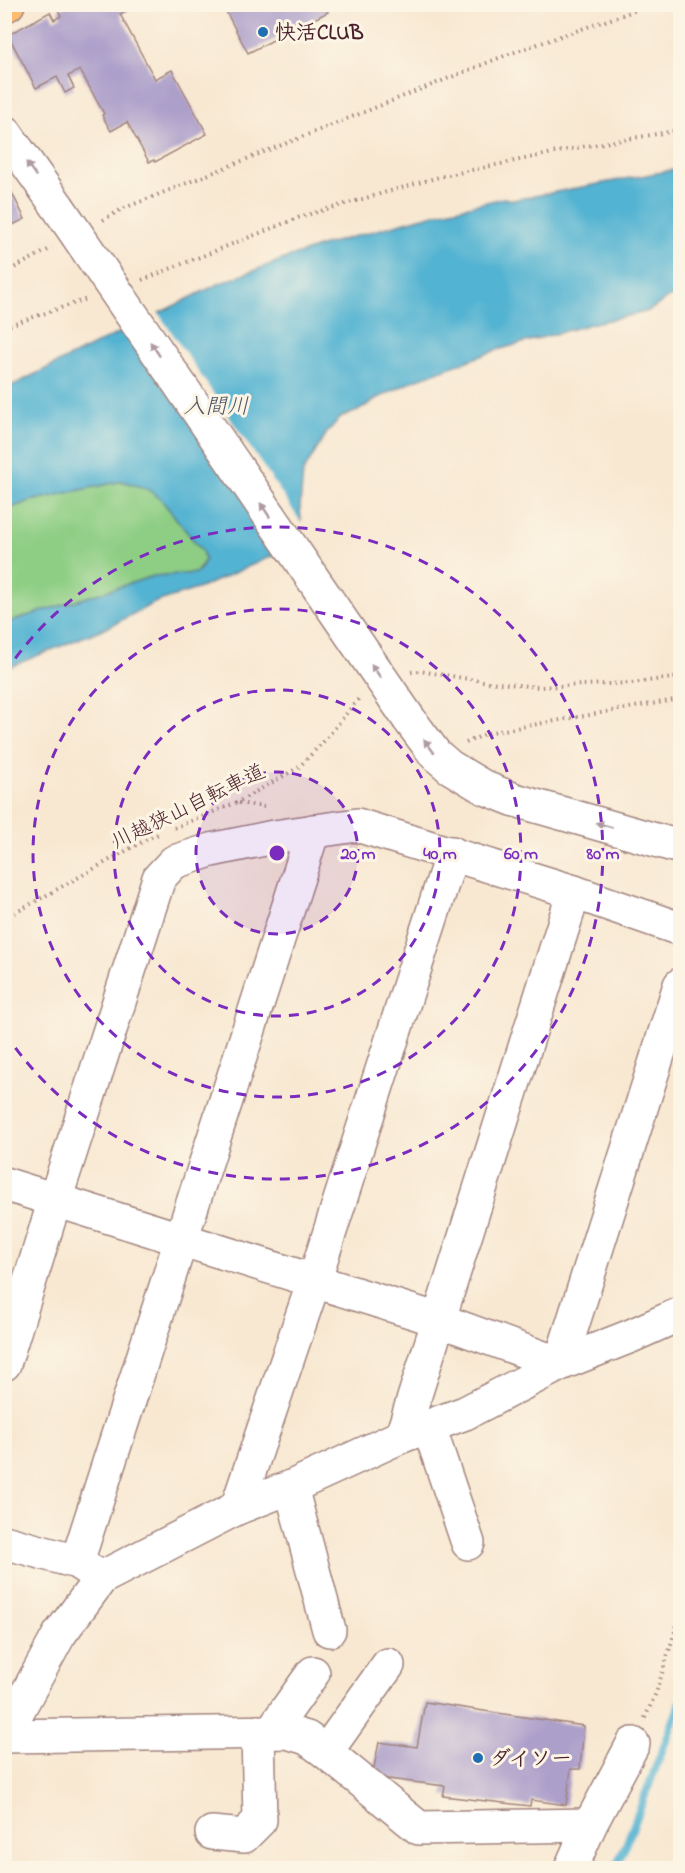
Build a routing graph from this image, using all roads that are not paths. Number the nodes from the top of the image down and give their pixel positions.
1 (4, 131) edge
2 (314, 831) junction
3 (681, 847) edge
4 (452, 853) junction
5 (574, 892) junction
6 (681, 929) edge
7 (681, 985) edge
8 (4, 1184) edge
9 (55, 1200) junction
10 (181, 1240) junction
11 (314, 1281) junction
12 (681, 1314) edge
13 (439, 1320) junction
14 (4, 1364) edge
15 (560, 1364) junction
16 (415, 1431) junction
17 (291, 1487) junction
18 (237, 1508) junction
19 (4, 1542) edge
20 (468, 1543) dead end
21 (89, 1570) junction
22 (329, 1630) dead end
23 (388, 1665) dead end
24 (313, 1673) dead end
25 (265, 1732) junction
26 (633, 1744) road end
27 (326, 1752) junction
28 (590, 1825) junction
29 (212, 1833) dead end
30 (571, 1869) edge

3 -> 1 street, bridge
2 - 4 street
2 - 9 street
2 - 10 street
4 - 5 street
4 - 11 street
5 - 6 street
5 - 13 street
7 - 15 street
8 - 9 street
9 - 10 street
9 - 14 street
10 - 11 street
10 - 21 street
11 - 13 street
11 - 18 street
12 - 15 street
13 - 15 street
13 - 16 street
15 - 16 street
16 - 17 street
16 - 20 street
17 - 18 street
17 - 22 street
18 - 21 street
19 - 21 street
21 - 25 street
23 - 27 street
24 - 25 street
25 - 27 street
25 - 29 street
26 - 28 street
27 - 28 street
28 - 30 street

